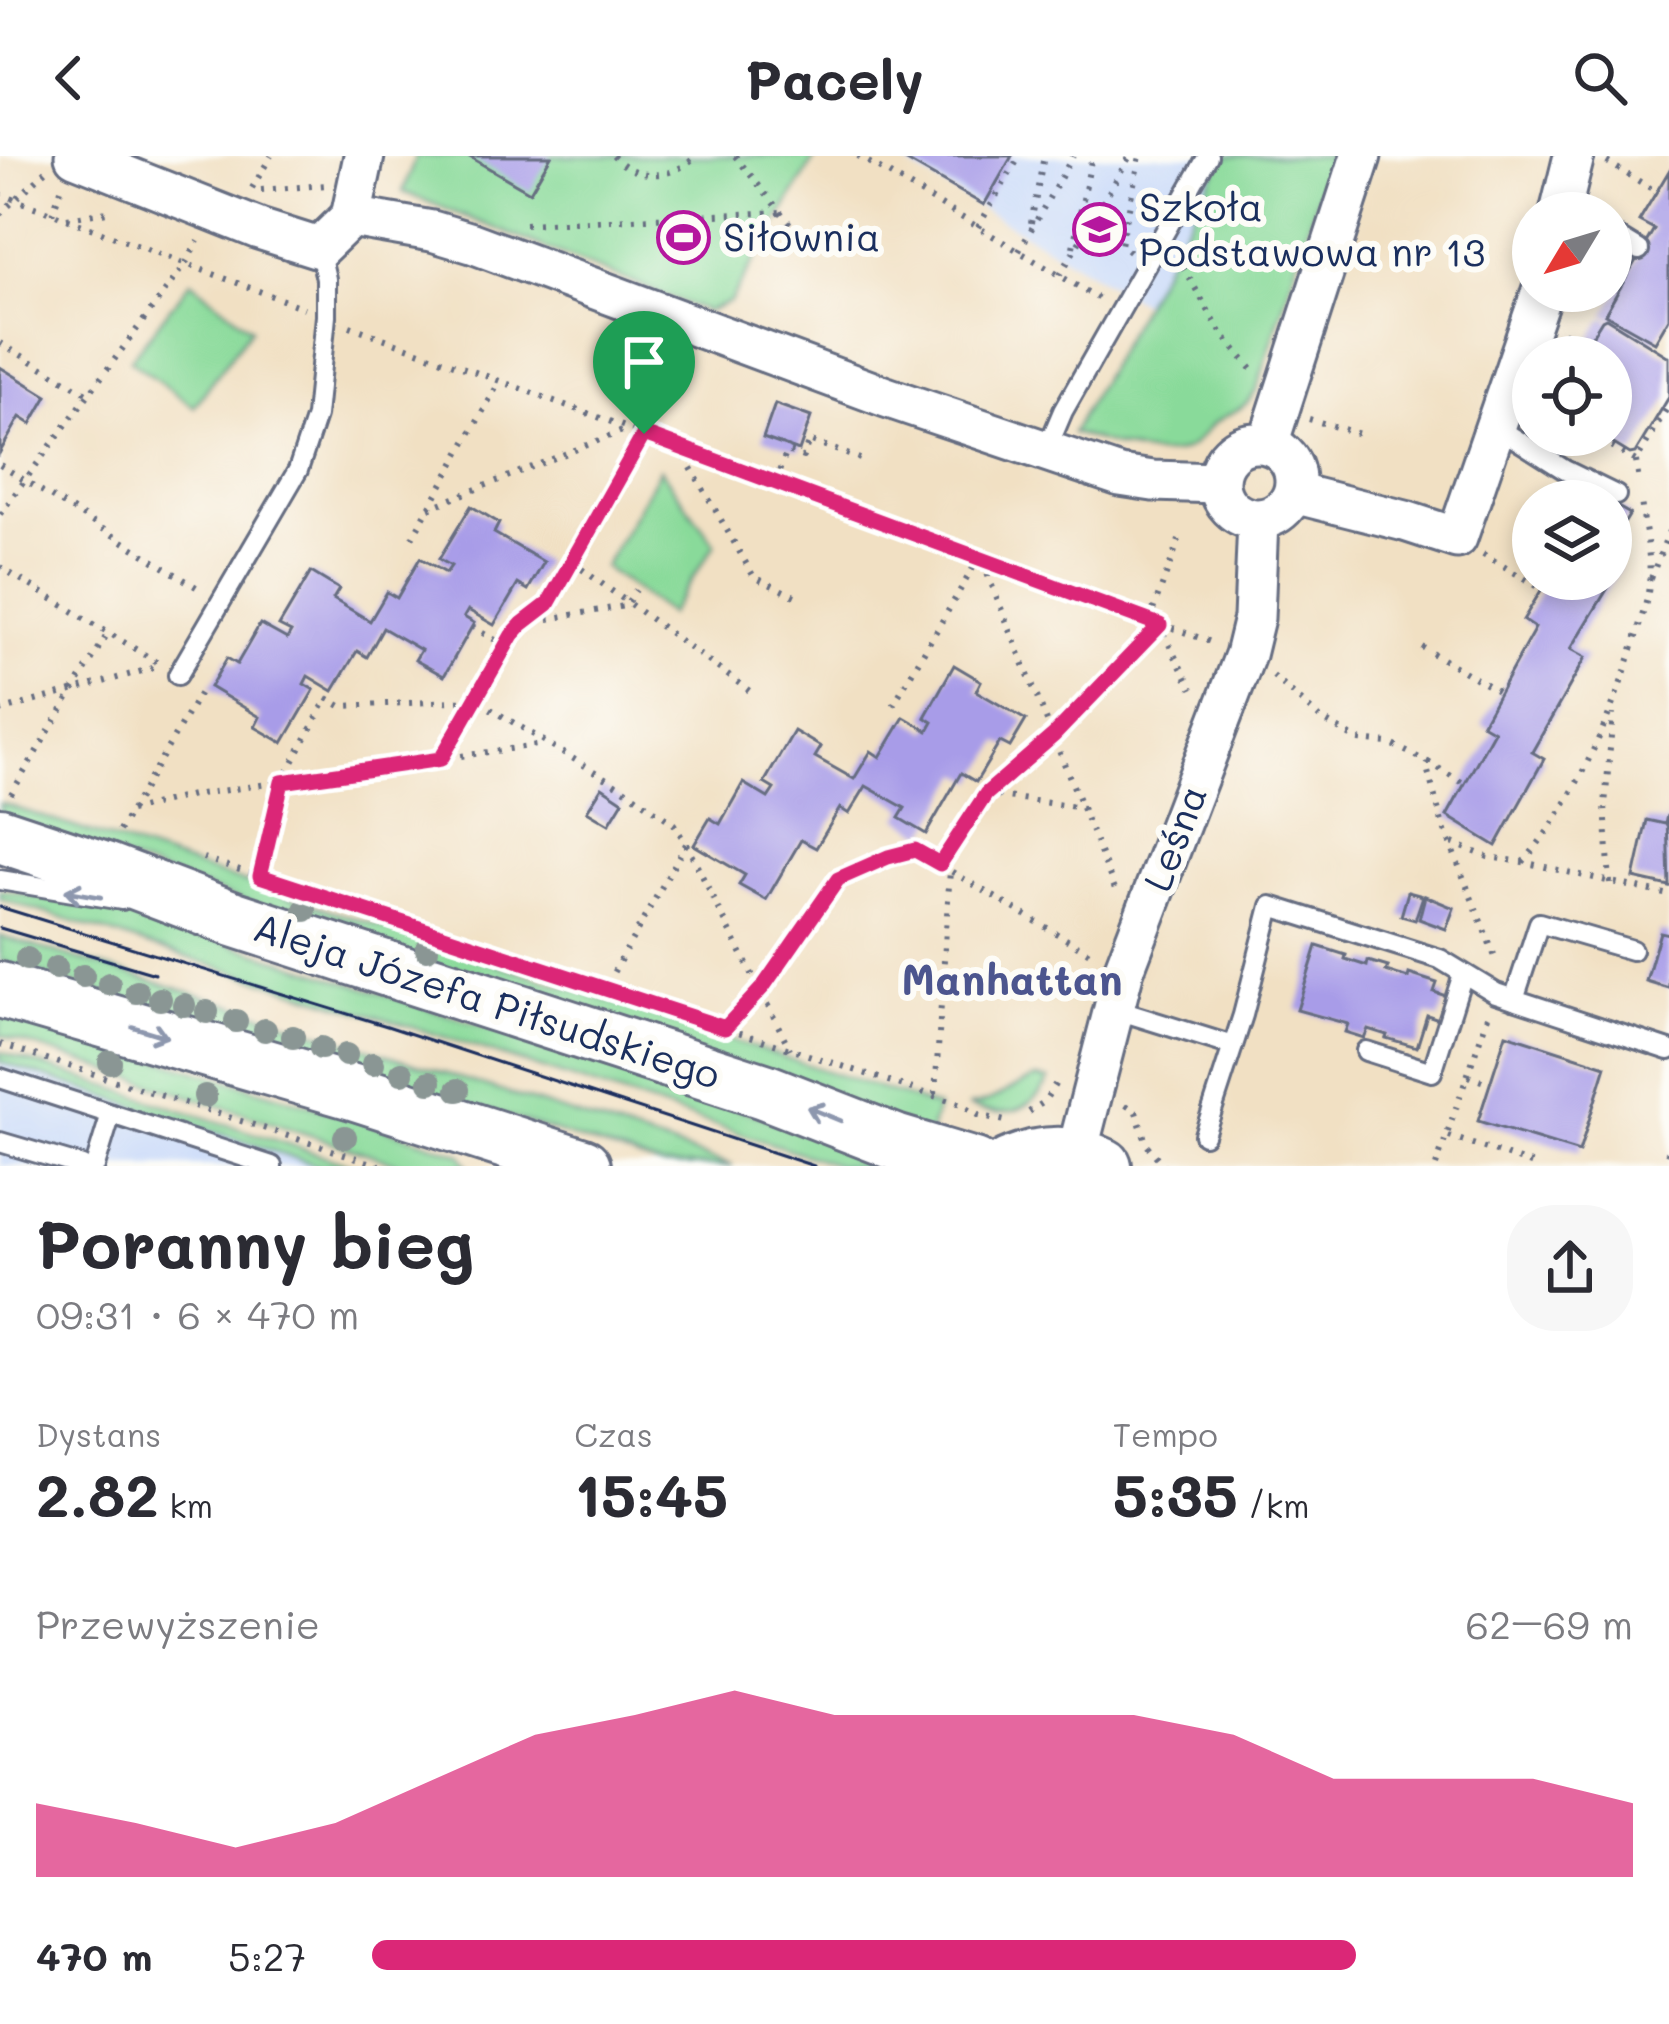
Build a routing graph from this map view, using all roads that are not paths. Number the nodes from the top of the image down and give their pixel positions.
1 (1208, 156) edge
2 (1360, 156) edge
3 (1590, 159) edge
4 (71, 160) edge
5 (362, 167) edge
6 (1574, 192) edge
7 (350, 217) junction
8 (1632, 246) edge
9 (319, 248) junction
10 (1639, 250) dead end
11 (1534, 312) edge
12 (1494, 429) junction
13 (1268, 444) junction
14 (1046, 452) junction
15 (1587, 480) edge
16 (1218, 483) junction
17 (1294, 494) junction
18 (1258, 520) junction
19 (170, 670) road end
20 (0, 835) edge
21 (0, 880) edge
22 (250, 898) junction
23 (1633, 950) dead end
24 (1463, 974) junction
25 (12, 989) edge
26 (1514, 999) junction
27 (1114, 1009) junction
28 (1233, 1046) junction
29 (1669, 1050) edge
30 (1366, 1051) dead end
31 (0, 1078) edge
32 (111, 1114) junction
33 (1204, 1135) dead end
34 (0, 1142) edge
35 (1008, 1149) edge
36 (232, 1160) edge
37 (1090, 1161) edge
38 (82, 1166) edge
39 (95, 1166) edge
40 (272, 1166) edge
41 (583, 1166) edge

1 - 14 lane
2 - 13 street
3 - 6 street
4 - 9 street
5 - 7 street
7 - 9 street
7 - 14 street
8 - 10 lane
9 - 19 lane
11 - 12 street
12 - 15 lane
12 - 17 street
13 - 16 street
13 - 17 street
14 - 16 street
16 - 18 street
17 - 18 street
18 - 27 street, Leśna
20 - 22 street, Aleja Józefa Piłsudskiego
22 -> 21 lane
35 -> 22 street, Aleja Józefa Piłsudskiego
23 - 26 lane
24 - 26 lane
24 - 28 lane
24 - 30 lane
25 -> 41 street
26 - 29 lane
27 - 28 lane
27 - 37 street, Leśna
28 - 33 lane
31 - 32 lane
32 - 36 lane
32 - 39 lane
34 - 38 lane
35 - 37 street
36 - 40 lane

